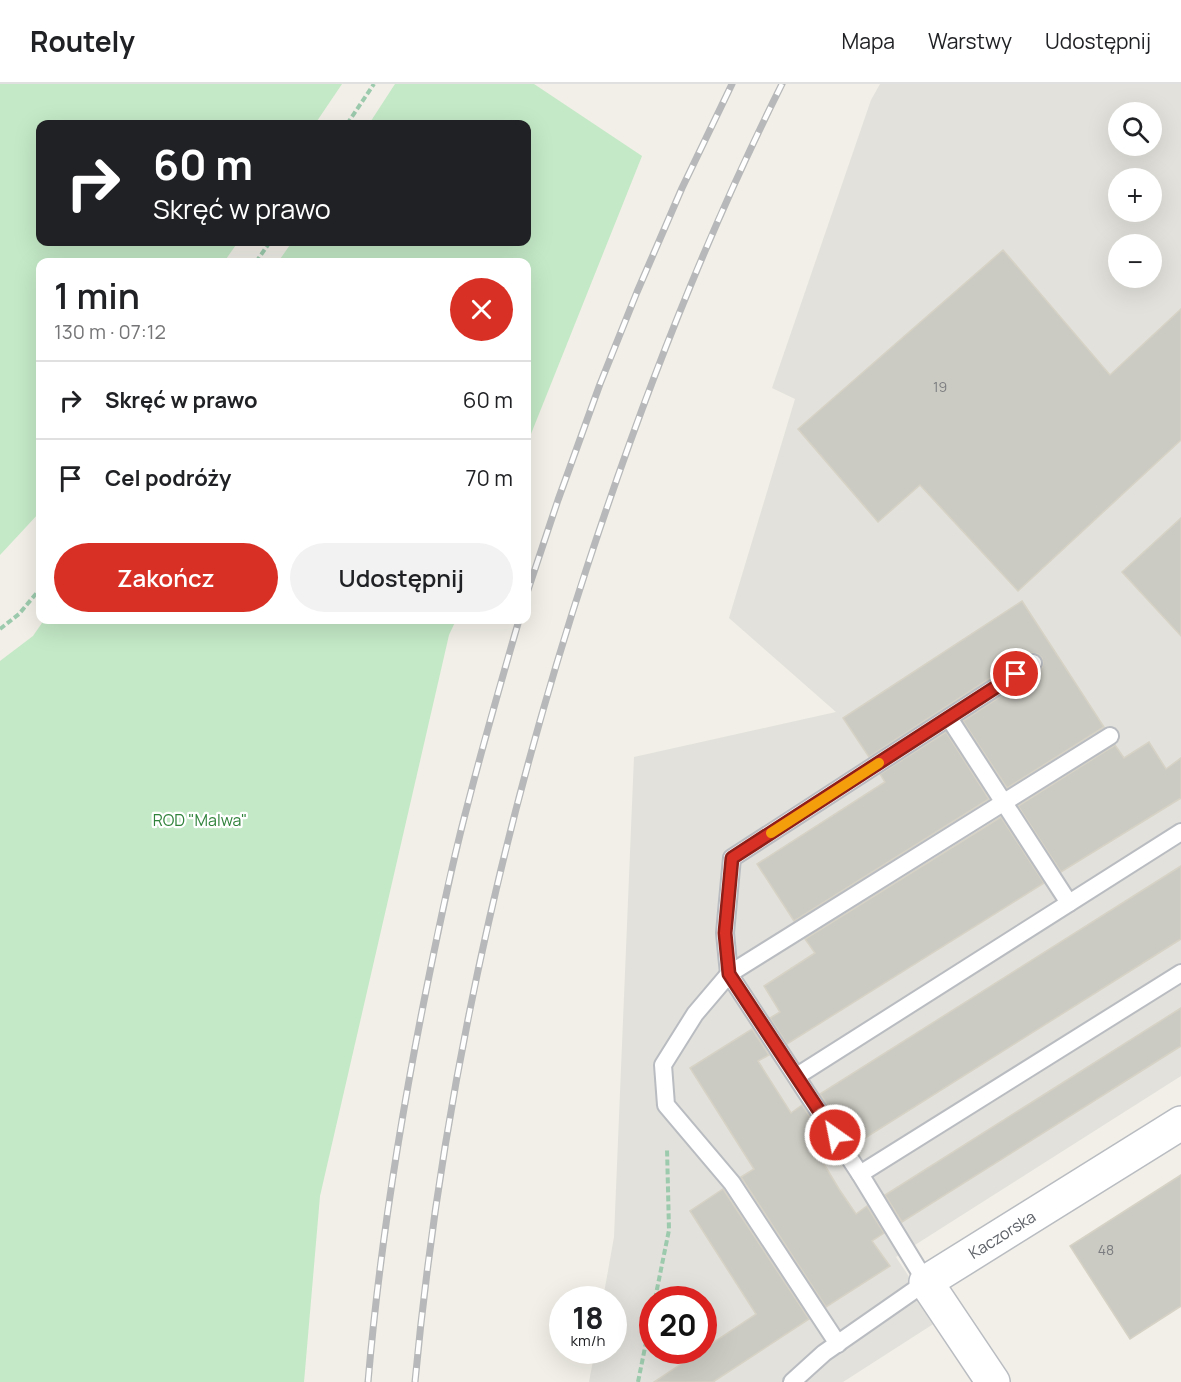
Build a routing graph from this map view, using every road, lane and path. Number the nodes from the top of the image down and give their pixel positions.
1 (374, 84) edge
2 (350, 120) edge
3 (36, 594) edge
4 (0, 629) edge
5 (1033, 663) dead end
6 (949, 718) junction
7 (1110, 736) dead end
8 (1004, 802) junction
9 (1181, 832) edge
10 (1069, 903) junction
11 (1181, 973) edge
12 (729, 974) junction
13 (797, 1076) junction
14 (666, 1105) junction
15 (1181, 1123) edge
16 (860, 1174) junction
17 (926, 1282) junction
18 (658, 1286) edge
19 (838, 1344) junction
20 (642, 1364) edge
21 (638, 1382) edge
22 (792, 1382) edge
23 (993, 1382) edge

1 - 2 path
3 - 4 path
5 - 6 lane
6 - 8 lane
6 - 12 lane
7 - 8 lane
8 - 10 lane
8 - 12 lane
9 - 10 lane
10 - 13 lane
11 - 16 lane
12 - 13 lane
12 - 14 lane
13 - 16 lane
14 - 18 path
14 - 19 lane
15 - 17 street, Kaczorska
16 - 17 lane
17 - 19 lane
17 - 23 street
19 - 22 lane
20 - 21 path

